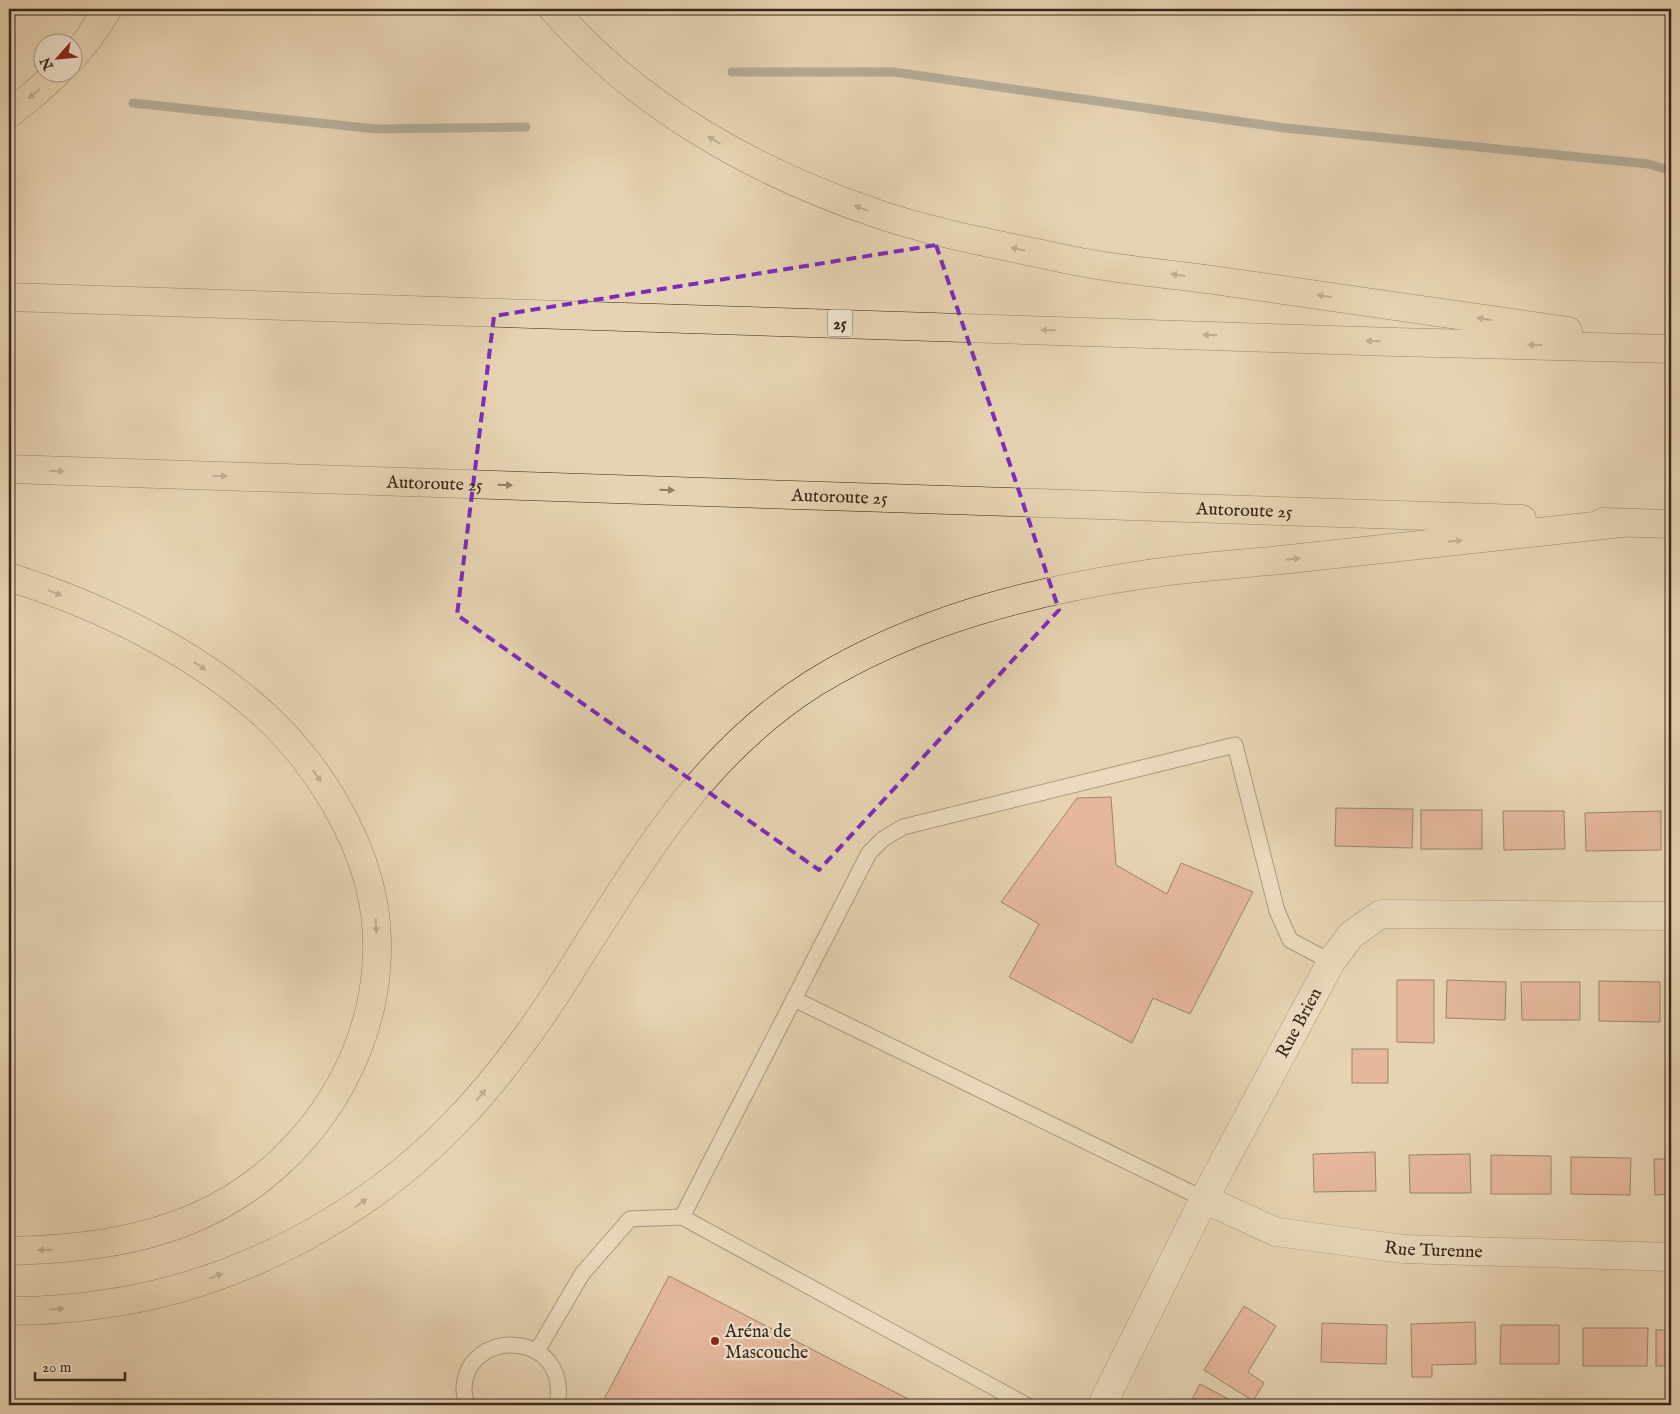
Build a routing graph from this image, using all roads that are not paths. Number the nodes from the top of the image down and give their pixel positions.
1 (108, 9) edge
2 (552, 9) edge
3 (82, 46) edge
4 (48, 82) edge
5 (9, 114) edge
6 (9, 296) edge
7 (1671, 348) edge
8 (9, 470) edge
9 (1622, 523) junction
10 (1671, 524) edge
11 (9, 577) edge
12 (1671, 916) edge
13 (1331, 962) junction
14 (794, 999) junction
15 (1204, 1199) junction
16 (682, 1217) junction
17 (9, 1251) edge
18 (1671, 1257) edge
19 (9, 1311) edge
20 (537, 1351) junction
21 (466, 1405) edge
22 (557, 1405) edge
23 (1026, 1405) edge
24 (1102, 1405) edge

1 - 3 highway
7 -> 2 highway
4 -> 5 highway
7 -> 6 highway, 25
8 -> 9 highway, Autoroute 25
9 - 10 highway, Autoroute 25
19 -> 9 highway
11 -> 17 highway
12 - 13 street, Rue Brien
13 - 14 lane
13 - 15 street, Rue Brien
14 - 15 lane
14 - 16 lane
15 - 18 street, Rue Turenne
15 - 24 street, Rue Brien
16 - 20 lane
16 - 23 lane
20 - 21 lane
20 - 22 lane

